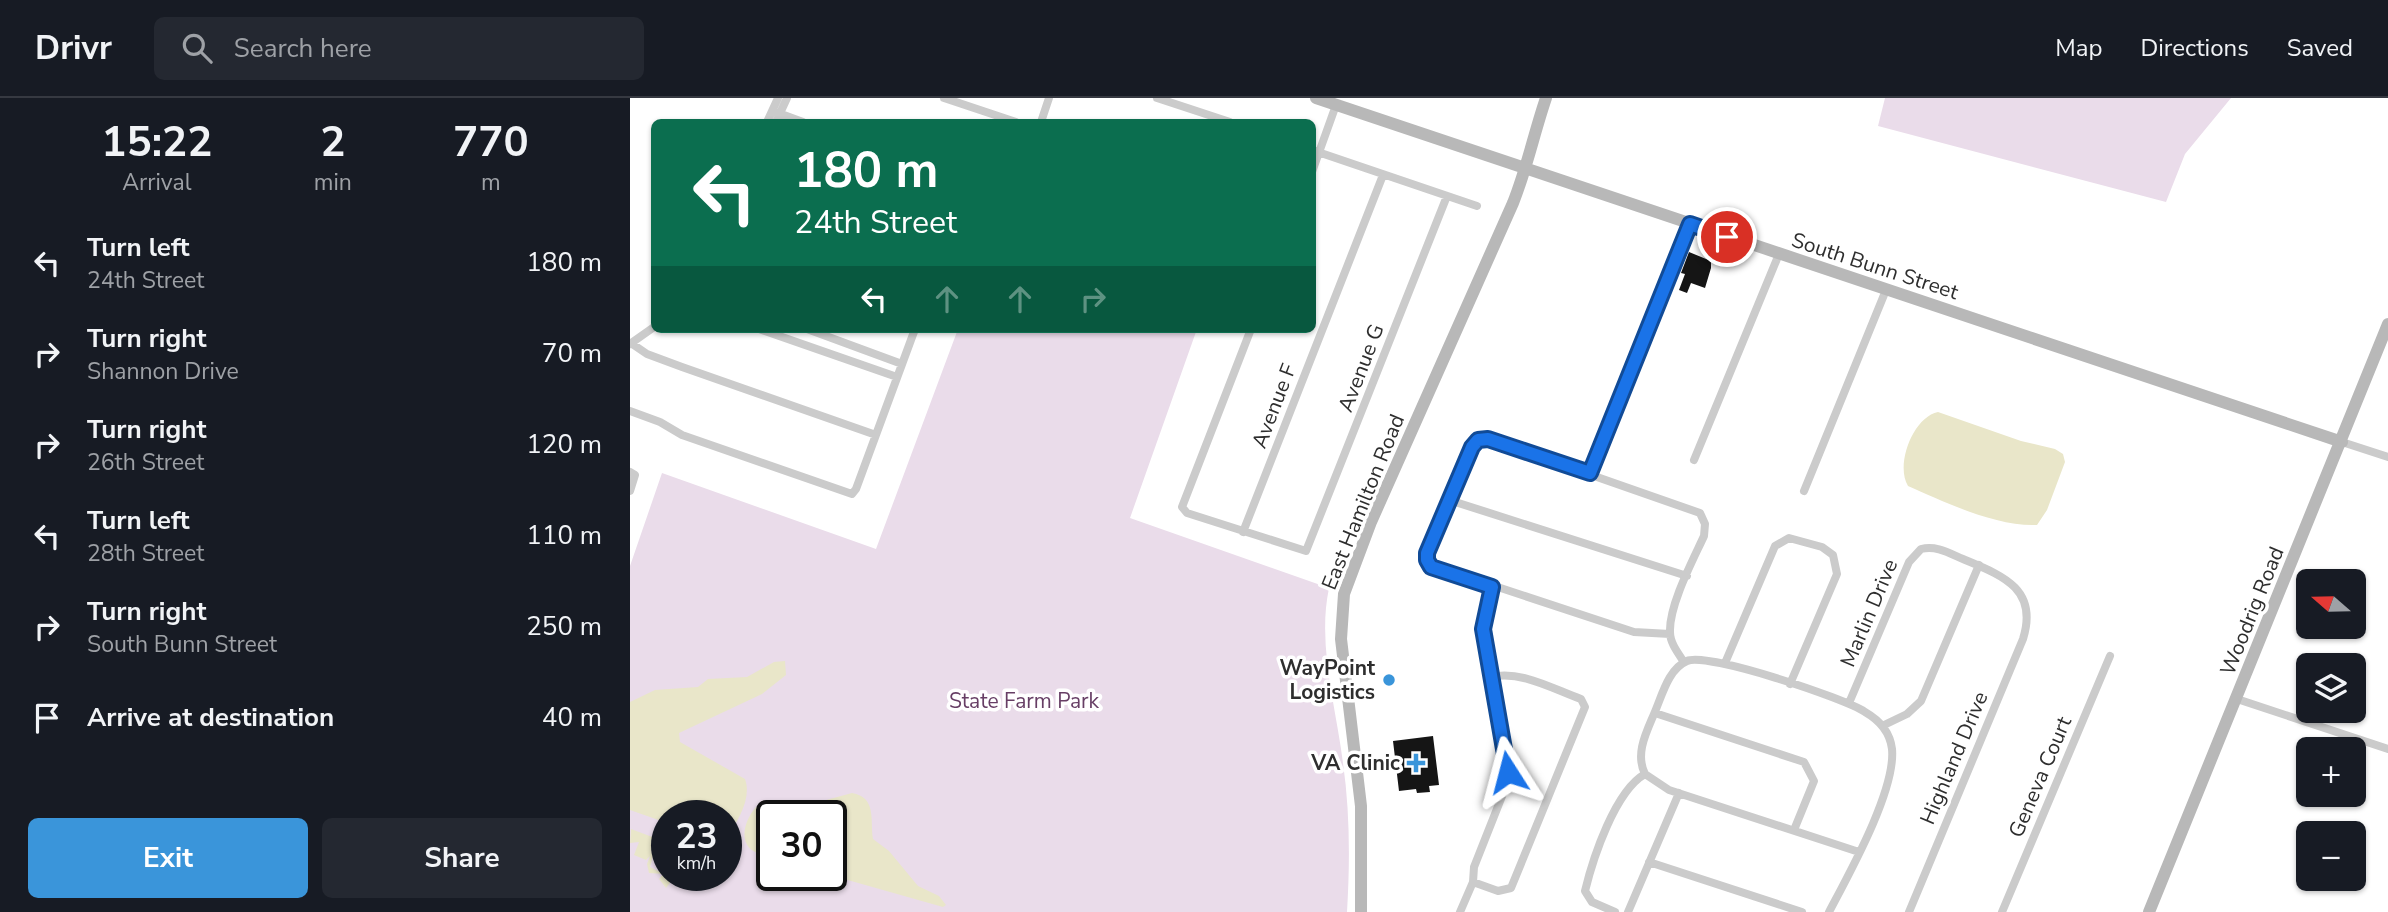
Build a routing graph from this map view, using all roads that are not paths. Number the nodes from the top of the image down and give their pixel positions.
1 (778, 98) edge
2 (787, 98) edge
3 (944, 98) edge
4 (1049, 98) edge
5 (1157, 98) edge
6 (1316, 98) edge
7 (1546, 98) edge
8 (1336, 105) junction
9 (776, 112) junction
10 (770, 119) edge
11 (776, 119) edge
12 (795, 119) edge
13 (1007, 119) edge
14 (1042, 119) edge
15 (1221, 119) edge
16 (1316, 152) edge
17 (1527, 169) junction
18 (1383, 175) junction
19 (1447, 196) junction
20 (1477, 206) dead end
21 (1690, 224) junction
22 (1779, 254) junction
23 (1886, 290) junction
24 (2388, 324) edge
25 (651, 329) edge
26 (770, 333) edge
27 (818, 333) edge
28 (914, 333) edge
29 (1249, 333) edge
30 (630, 344) edge
31 (902, 364) junction
32 (897, 377) junction
33 (630, 411) edge
34 (876, 435) junction
35 (2342, 442) junction
36 (2388, 457) edge
37 (1694, 460) dead end
38 (633, 473) edge
39 (1590, 473) junction
40 (630, 491) edge
41 (1804, 491) dead end
42 (1449, 500) junction
43 (1243, 532) junction
44 (1979, 565) junction
45 (1687, 576) junction
46 (1492, 587) junction
47 (2027, 617) joint
48 (1670, 634) junction
49 (2110, 656) dead end
50 (1684, 662) junction
51 (1726, 663) junction
52 (1491, 677) junction
53 (1790, 684) junction
54 (2237, 699) junction
55 (1849, 703) junction
56 (1655, 713) junction
57 (1882, 726) junction
58 (2388, 750) edge
59 (1646, 774) junction
60 (1679, 793) junction
61 (1794, 830) junction
62 (1859, 852) junction
63 (1649, 862) junction
64 (1473, 882) junction
65 (1361, 912) edge
66 (1460, 912) edge
67 (1615, 912) edge
68 (1628, 912) edge
69 (1802, 912) edge
70 (1829, 912) edge
71 (1909, 912) edge
72 (2002, 912) edge
73 (2149, 912) edge

1 - 9 street
2 - 9 street
3 - 13 street
4 - 14 street
5 - 15 street
6 - 8 street, South Bunn Street
7 - 17 street, East Hamilton Road
8 - 16 street
8 - 17 street, South Bunn Street
9 - 10 street
9 - 11 street
9 - 12 street
16 - 18 street
17 - 21 street, South Bunn Street
17 - 65 street, East Hamilton Road
18 - 19 street
18 - 43 street, Avenue F
19 - 20 street
19 - 43 street, Avenue G
21 - 22 street, South Bunn Street
21 - 39 street
22 - 23 street, South Bunn Street
22 - 37 street
23 - 35 street, South Bunn Street
23 - 41 street
24 - 35 street, Woodrig Road
25 - 30 street
26 - 32 street
27 - 31 street
28 - 31 street
29 - 43 street
30 - 34 street
31 - 32 street
32 - 34 street
33 - 34 street
35 - 36 street
35 - 54 street, Woodrig Road
38 - 40 street
39 - 42 street
39 - 45 street
42 - 45 street
42 - 46 street
44 - 47 street, Marlin Drive
44 - 55 street, Marlin Drive
44 - 57 street
45 - 48 street
46 - 48 street
46 - 52 street
47 - 71 street, Highland Drive
48 - 50 street
49 - 72 street, Geneva Court
50 - 51 street
50 - 56 street
51 - 53 street
51 - 53 street
52 - 64 street
52 - 64 street
53 - 55 street
54 - 58 street
54 - 73 street, Woodrig Road
55 - 57 street
56 - 59 street
56 - 61 street
57 - 62 street
59 - 60 street
59 - 67 street
60 - 61 street
60 - 63 street
61 - 62 street
62 - 70 street
63 - 68 street
63 - 69 street
64 - 66 street

